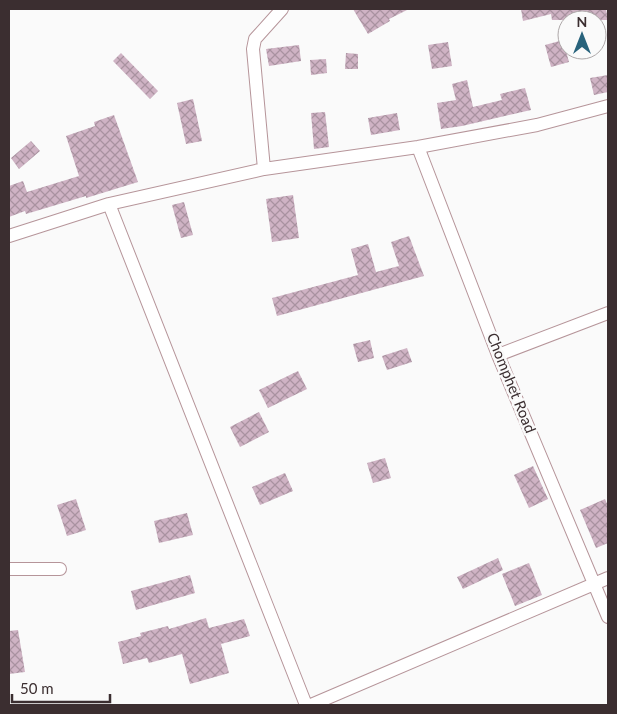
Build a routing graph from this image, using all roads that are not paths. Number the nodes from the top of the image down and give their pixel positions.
1 (282, 9) edge
2 (608, 106) edge
3 (418, 147) junction
4 (264, 169) junction
5 (109, 204) junction
6 (9, 236) edge
7 (608, 313) edge
8 (498, 355) junction
9 (60, 569) dead end
10 (9, 570) edge
11 (608, 578) edge
12 (595, 585) junction
13 (608, 617) edge
14 (306, 705) edge
15 (311, 705) edge

1 - 4 street
2 - 3 street
3 - 4 street
3 - 8 street, Chomphet Road
4 - 5 street
5 - 6 street
5 - 14 street
7 - 8 street
8 - 12 street, Chomphet Road
9 - 10 street
11 - 12 street
12 - 13 street, Chomphet Road
12 - 15 street

